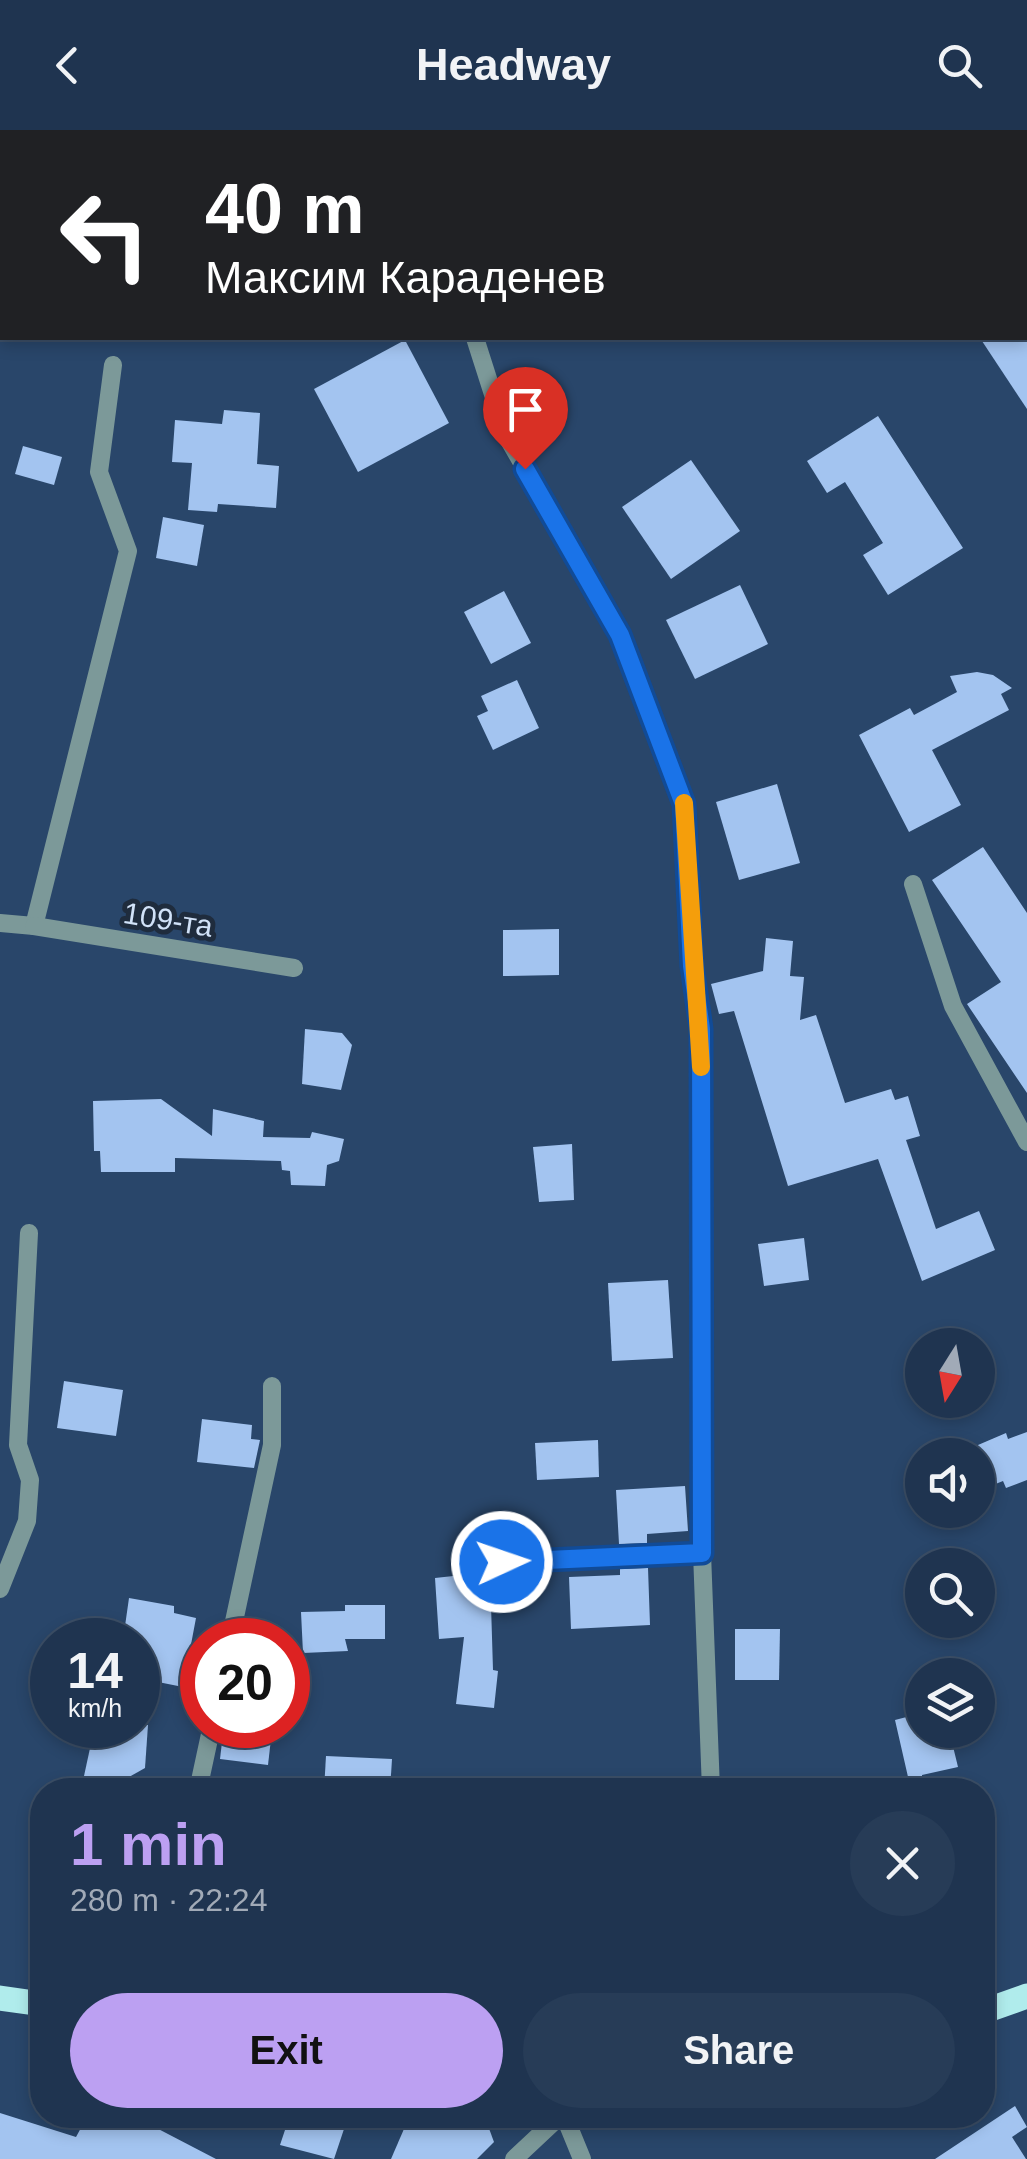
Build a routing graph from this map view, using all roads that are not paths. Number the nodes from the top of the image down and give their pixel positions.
1 (475, 340) edge
2 (113, 366) dead end
3 (913, 884) dead end
4 (0, 923) edge
5 (34, 926) junction
6 (294, 968) dead end
7 (1027, 1142) edge
8 (29, 1233) dead end
9 (272, 1386) dead end
10 (702, 1553) junction
11 (502, 1562) dead end
12 (0, 1589) edge
13 (235, 1618) edge
14 (207, 1748) edge
15 (201, 1778) edge
16 (711, 1778) edge
17 (1027, 1996) edge
18 (0, 1998) edge
19 (30, 2002) edge
20 (995, 2007) edge
21 (548, 2128) edge
22 (568, 2128) edge
23 (514, 2159) edge
24 (582, 2159) edge

1 - 10 street
2 - 5 street
3 - 7 street
4 - 5 street, 109-та
5 - 6 street, 109-та
8 - 12 street
9 - 13 street
10 - 11 street
10 - 16 street
14 - 15 street
17 - 20 main road
18 - 19 main road
21 - 23 street
22 - 24 street

